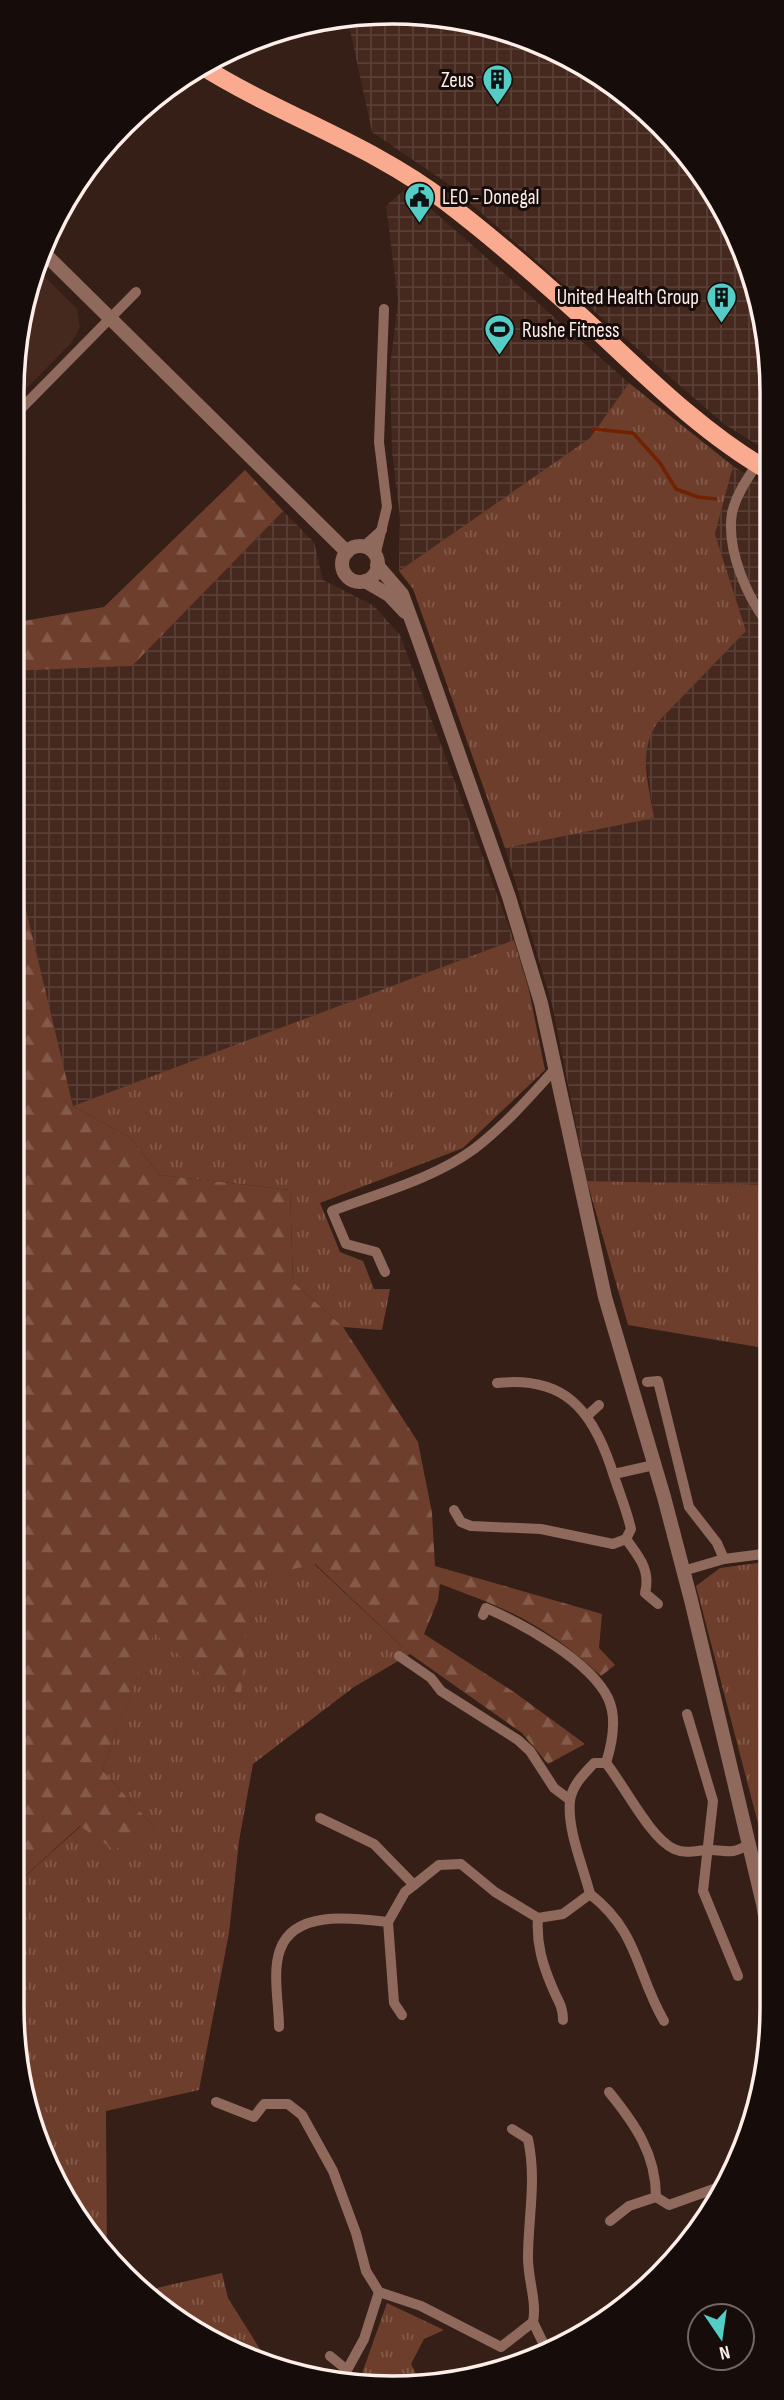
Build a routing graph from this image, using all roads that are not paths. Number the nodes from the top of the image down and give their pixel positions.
1 (212, 72) edge
2 (49, 258) edge
3 (136, 292) dead end
4 (384, 309) dead end
5 (111, 321) junction
6 (24, 406) edge
7 (760, 466) edge
8 (760, 471) edge
9 (382, 530) junction
10 (362, 547) junction
11 (346, 552) junction
12 (377, 561) junction
13 (365, 581) junction
14 (760, 611) edge
15 (410, 618) junction
16 (554, 1070) junction
17 (385, 1272) dead end
18 (647, 1382) dead end
19 (497, 1383) dead end
20 (599, 1405) dead end
21 (588, 1415) junction
22 (654, 1465) junction
23 (614, 1474) junction
24 (454, 1510) dead end
25 (626, 1539) junction
26 (760, 1554) edge
27 (724, 1559) junction
28 (683, 1571) junction
29 (658, 1604) dead end
30 (483, 1615) dead end
31 (399, 1656) dead end
32 (687, 1714) dead end
33 (606, 1763) junction
34 (570, 1800) junction
35 (320, 1818) dead end
36 (748, 1845) junction
37 (709, 1850) junction
38 (760, 1882) edge
39 (414, 1885) junction
40 (590, 1894) junction
41 (538, 1918) junction
42 (388, 1922) junction
43 (738, 1976) dead end
44 (402, 2015) dead end
45 (563, 2020) dead end
46 (664, 2021) dead end
47 (279, 2027) dead end
48 (609, 2092) dead end
49 (216, 2102) dead end
50 (512, 2129) dead end
51 (711, 2190) edge
52 (656, 2197) junction
53 (610, 2221) dead end
54 (379, 2292) junction
55 (533, 2322) junction
56 (543, 2343) edge
57 (330, 2356) dead end

1 - 7 main road
2 - 5 street
3 - 5 street
4 - 9 street
5 - 6 street
5 - 11 street
8 - 14 street
9 - 10 street
9 - 12 street
10 - 11 street
10 - 12 street
11 - 13 street
12 - 13 street
12 - 15 street
13 - 15 street
15 - 16 street
16 - 17 street
16 - 22 street
18 - 27 street
19 - 21 street
20 - 21 street
21 - 23 street
22 - 23 street
22 - 28 street
23 - 25 street
24 - 25 street
25 - 29 street
26 - 27 street
27 - 28 street
28 - 36 street
30 - 33 street
31 - 34 street
32 - 37 street
33 - 34 street
33 - 37 street
34 - 40 street
35 - 39 street
36 - 37 street
36 - 38 street
37 - 43 street
39 - 41 street
39 - 42 street
40 - 41 street
40 - 46 street
41 - 45 street
42 - 44 street
42 - 47 street
48 - 52 street
49 - 54 street
50 - 55 street
51 - 52 street
52 - 53 street
54 - 55 street
54 - 57 street
55 - 56 street

